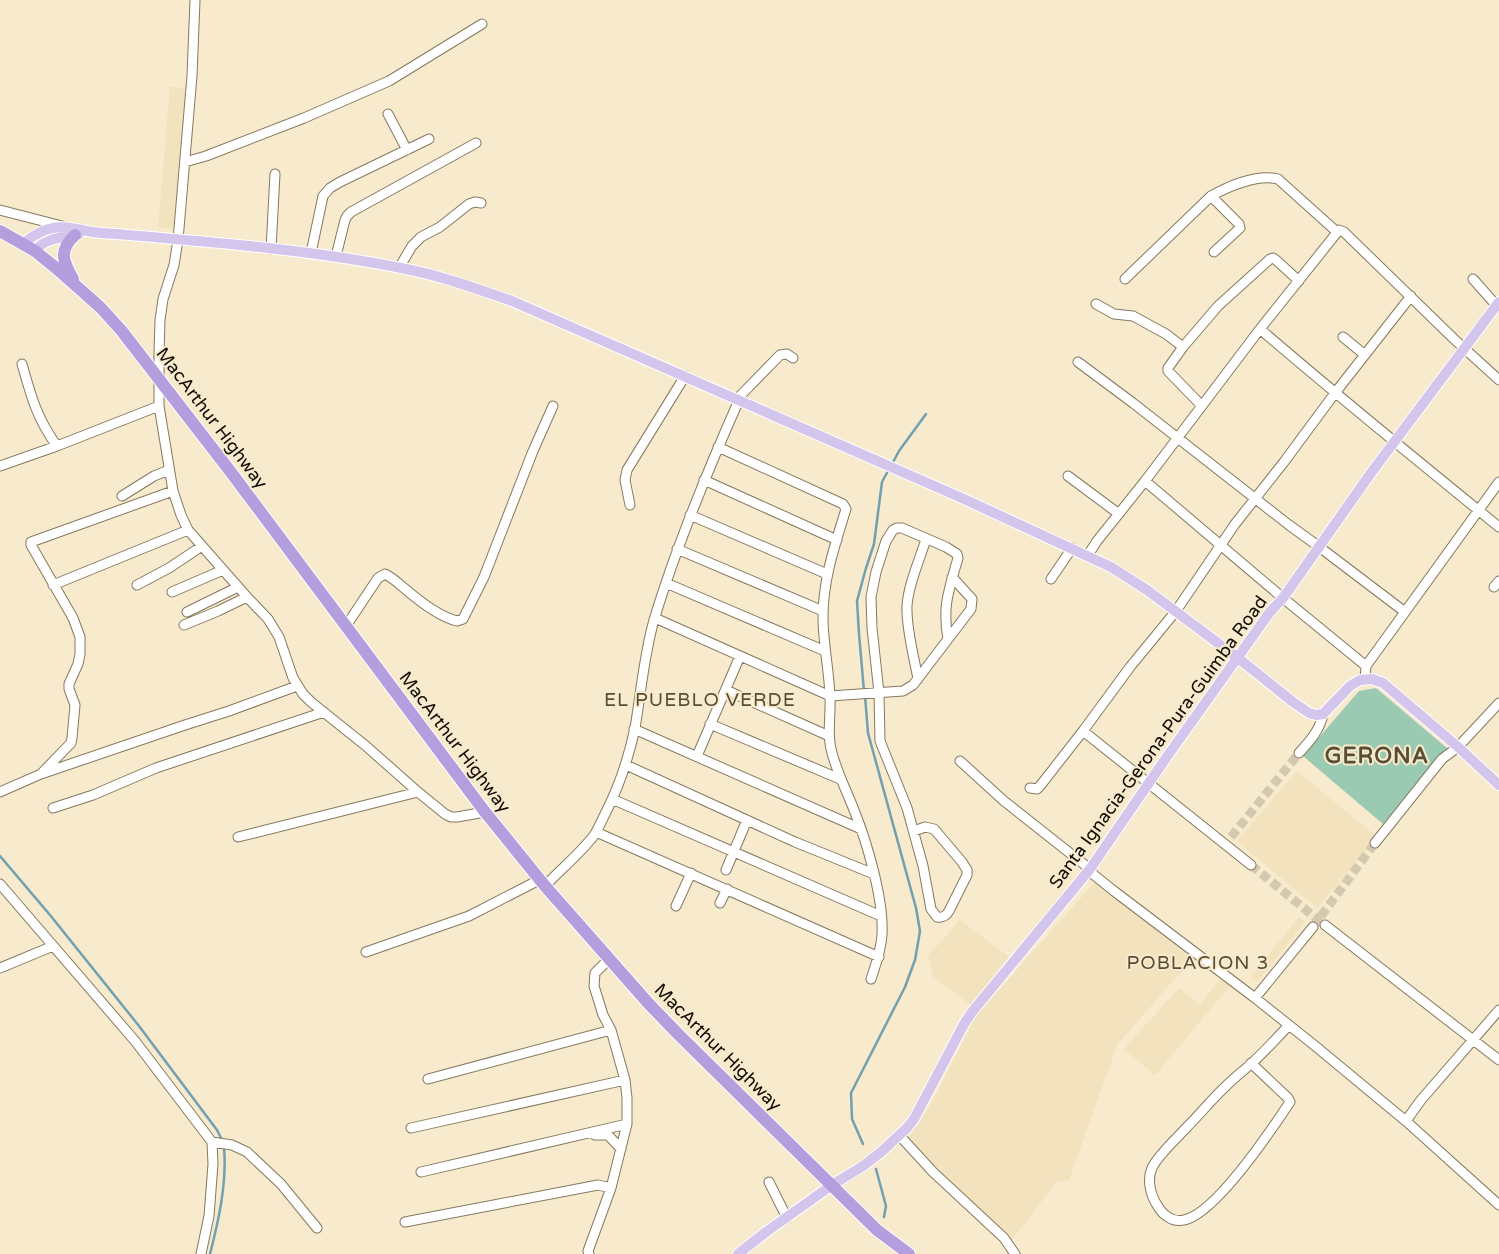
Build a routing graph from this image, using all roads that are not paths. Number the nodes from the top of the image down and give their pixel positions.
1 (195, 0) edge
2 (482, 24) dead end
3 (388, 114) dead end
4 (429, 139) dead end
5 (476, 143) dead end
6 (407, 150) junction
7 (185, 162) junction
8 (275, 174) dead end
9 (1211, 196) junction
10 (481, 203) dead end
11 (0, 210) edge
12 (65, 226) junction
13 (0, 231) edge
14 (92, 232) junction
15 (1337, 232) junction
16 (75, 235) junction
17 (178, 240) junction
18 (23, 244) junction
19 (271, 249) junction
20 (35, 251) junction
21 (1214, 252) dead end
22 (311, 253) junction
23 (336, 256) junction
24 (399, 268) junction
25 (1126, 279) dead end
26 (1473, 279) dead end
27 (1299, 281) junction
28 (75, 283) junction
29 (1410, 296) junction
30 (1096, 304) dead end
31 (1498, 304) edge
32 (1260, 329) junction
33 (1343, 337) dead end
34 (1183, 347) junction
35 (1464, 347) junction
36 (1365, 355) junction
37 (793, 358) dead end
38 (1078, 362) dead end
39 (22, 364) dead end
40 (685, 376) junction
41 (1499, 380) edge
42 (160, 381) junction
43 (1335, 393) junction
44 (738, 400) junction
45 (159, 406) junction
46 (552, 406) dead end
47 (1202, 406) junction
48 (1178, 438) junction
49 (1395, 440) junction
50 (57, 446) junction
51 (718, 447) junction
52 (0, 466) edge
53 (169, 470) junction
54 (1068, 476) dead end
55 (704, 480) junction
56 (1145, 481) junction
57 (1499, 482) edge
58 (173, 491) junction
59 (122, 496) dead end
60 (1255, 499) junction
61 (630, 505) dead end
62 (1478, 510) junction
63 (1120, 514) junction
64 (690, 515) junction
65 (1499, 528) edge
66 (188, 530) junction
67 (926, 539) junction
68 (836, 540) junction
69 (1221, 544) junction
70 (202, 546) junction
71 (1318, 546) junction
72 (1072, 548) junction
73 (677, 549) junction
74 (1088, 555) junction
75 (223, 570) junction
76 (827, 574) junction
77 (952, 577) junction
78 (1051, 579) dead end
79 (666, 583) junction
80 (53, 584) junction
81 (138, 585) dead end
82 (238, 587) junction
83 (172, 592) dead end
84 (247, 597) junction
85 (1282, 598) junction
86 (824, 611) junction
87 (1176, 611) junction
88 (187, 612) dead end
89 (1406, 612) junction
90 (654, 618) junction
91 (184, 625) dead end
92 (346, 626) junction
93 (948, 639) junction
94 (825, 651) junction
95 (740, 656) junction
96 (1238, 658) junction
97 (1366, 666) junction
98 (918, 679) junction
99 (1365, 679) junction
100 (297, 686) junction
101 (726, 690) junction
102 (876, 693) junction
103 (830, 696) junction
104 (1499, 702) edge
105 (324, 712) junction
106 (1323, 714) junction
107 (710, 724) junction
108 (634, 728) junction
109 (1083, 731) junction
110 (829, 736) junction
111 (1458, 747) junction
112 (1299, 754) tunnel mouth
113 (696, 756) junction
114 (960, 761) dead end
115 (626, 765) junction
116 (41, 774) junction
117 (840, 779) junction
118 (1149, 783) junction
119 (1499, 784) edge
120 (1030, 788) dead end
121 (0, 792) edge
122 (418, 792) junction
123 (612, 799) junction
124 (52, 808) dead end
125 (485, 812) junction
126 (747, 820) junction
127 (861, 829) junction
128 (914, 830) junction
129 (596, 832) junction
130 (238, 837) dead end
131 (1375, 843) tunnel mouth
132 (734, 853) junction
133 (1251, 865) tunnel mouth
134 (1090, 869) junction
135 (726, 870) dead end
136 (691, 874) junction
137 (874, 874) junction
138 (542, 883) junction
139 (0, 884) edge
140 (727, 889) junction
141 (720, 903) dead end
142 (676, 906) dead end
143 (881, 916) junction
144 (1325, 925) tunnel mouth
145 (1313, 927) tunnel mouth
146 (53, 946) junction
147 (366, 952) dead end
148 (878, 957) junction
149 (610, 959) junction
150 (0, 968) edge
151 (871, 979) dead end
152 (1255, 998) junction
153 (1499, 1010) edge
154 (1289, 1025) junction
155 (611, 1030) junction
156 (1474, 1040) junction
157 (1499, 1060) edge
158 (1251, 1063) junction
159 (428, 1079) dead end
160 (625, 1080) junction
161 (1407, 1122) junction
162 (627, 1124) junction
163 (411, 1128) dead end
164 (584, 1134) junction
165 (899, 1135) junction
166 (212, 1142) junction
167 (621, 1150) junction
168 (421, 1172) dead end
169 (768, 1182) dead end
170 (832, 1185) junction
171 (611, 1188) junction
172 (1499, 1205) edge
173 (787, 1218) junction
174 (405, 1222) dead end
175 (317, 1228) dead end
176 (586, 1253) edge
177 (202, 1254) edge
178 (738, 1254) edge
179 (909, 1254) edge
180 (1015, 1254) edge

1 - 7 street
2 - 7 street
3 - 6 street
4 - 6 street
5 - 23 street
6 - 22 street
7 - 17 street
8 - 19 street
9 - 15 street
9 - 21 street
9 - 25 street
10 - 24 street
11 - 12 street
12 - 14 main road
12 - 18 main road
13 - 18 highway, MacArthur Highway
14 - 16 main road
14 - 17 main road
15 - 27 street
15 - 29 street
16 - 20 main road
16 - 28 highway
17 - 19 main road
17 - 42 street
18 - 20 highway, MacArthur Highway
19 - 22 main road
20 - 28 highway, MacArthur Highway
22 - 23 main road
23 - 24 main road
24 - 40 main road
26 - 31 street
27 - 32 street
27 - 34 street
28 - 42 highway, MacArthur Highway
29 - 35 street
29 - 36 street
30 - 34 street
31 - 35 main road, Santa Ignacia-Gerona-Pura-Guimba Road
32 - 43 street
32 - 47 street
33 - 36 street
34 - 47 street
35 - 41 street
35 - 49 main road, Santa Ignacia-Gerona-Pura-Guimba Road
36 - 43 street
37 - 44 street
38 - 48 street
39 - 50 street
40 - 44 main road
40 - 61 street
42 - 45 street
42 - 92 highway, MacArthur Highway
43 - 49 street
43 - 60 street
44 - 51 street
44 - 72 main road
45 - 50 street
45 - 53 street
46 - 92 street
47 - 48 street
48 - 56 street
48 - 60 street
49 - 62 street
49 - 71 main road, Santa Ignacia-Gerona-Pura-Guimba Road
50 - 52 street
51 - 55 street
51 - 68 street
53 - 58 street
53 - 59 street
54 - 63 street
55 - 64 street
55 - 68 street
56 - 63 street
56 - 69 street
57 - 62 street
58 - 66 street
58 - 80 street
60 - 69 street
60 - 71 street
62 - 65 street
62 - 89 street
63 - 74 street
64 - 73 street
64 - 76 street
66 - 70 street
66 - 80 street
67 - 77 street
67 - 98 street
67 - 102 street
68 - 76 street
69 - 85 street
69 - 87 street
70 - 75 street
70 - 81 street
71 - 85 main road, Santa Ignacia-Gerona-Pura-Guimba Road
71 - 89 street
72 - 74 main road
72 - 78 street
73 - 79 street
73 - 86 street
74 - 87 main road
75 - 82 street
75 - 83 street
76 - 86 street
77 - 93 street
77 - 93 street
79 - 90 street
79 - 94 street
80 - 116 street
82 - 84 street
82 - 88 street
84 - 91 street
84 - 100 street
85 - 96 main road, Santa Ignacia-Gerona-Pura-Guimba Road
85 - 97 street
86 - 94 street
87 - 96 main road
87 - 109 street
89 - 97 street
90 - 95 street
90 - 108 street
92 - 125 highway, MacArthur Highway
93 - 98 street
94 - 103 street
95 - 101 street
95 - 103 street
96 - 106 main road
96 - 118 main road, Santa Ignacia-Gerona-Pura-Guimba Road
97 - 99 street
98 - 102 street
99 - 106 main road
99 - 111 main road
100 - 105 street
100 - 116 street
101 - 107 street
101 - 110 street
102 - 103 street
102 - 128 street
103 - 110 street
104 - 111 street
105 - 122 street
105 - 124 street
106 - 112 street
107 - 113 street
107 - 117 street
108 - 113 street
108 - 115 street
109 - 118 street
109 - 120 street
110 - 117 street
111 - 119 main road
111 - 131 street
113 - 127 street
114 - 134 street
115 - 123 street
115 - 126 street
116 - 121 street
117 - 127 street
118 - 133 street
118 - 134 main road, Santa Ignacia-Gerona-Pura-Guimba Road
122 - 125 street
122 - 130 street
123 - 129 street
123 - 132 street
125 - 138 highway, MacArthur Highway
126 - 132 street
126 - 137 street
127 - 137 street
128 - 128 street
129 - 136 street
129 - 138 street
132 - 135 street
132 - 143 street
134 - 152 street
134 - 165 main road, Santa Ignacia-Gerona-Pura-Guimba Road
136 - 140 street
136 - 142 street
137 - 143 street
138 - 147 street
138 - 149 highway, MacArthur Highway
139 - 146 street
140 - 141 street
140 - 148 street
143 - 148 street
144 - 156 street
145 - 152 street
146 - 150 street
146 - 166 street
148 - 151 street
149 - 155 street
149 - 170 highway, MacArthur Highway
152 - 154 street
153 - 156 street
154 - 158 street
154 - 161 street
155 - 159 street
155 - 160 street
156 - 157 street
156 - 161 street
158 - 158 street
160 - 162 street
160 - 163 street
161 - 172 street
162 - 164 street
162 - 167 street
164 - 167 street
164 - 168 street
165 - 170 main road, Santa Ignacia-Gerona-Pura-Guimba Road
165 - 180 street
166 - 175 street
166 - 177 street
167 - 171 street
169 - 173 street
170 - 173 main road, Santa Ignacia-Gerona-Pura-Guimba Road
170 - 179 highway, MacArthur Highway
171 - 174 street
171 - 176 street
173 - 178 main road, Santa Ignacia-Gerona-Pura-Guimba Road

